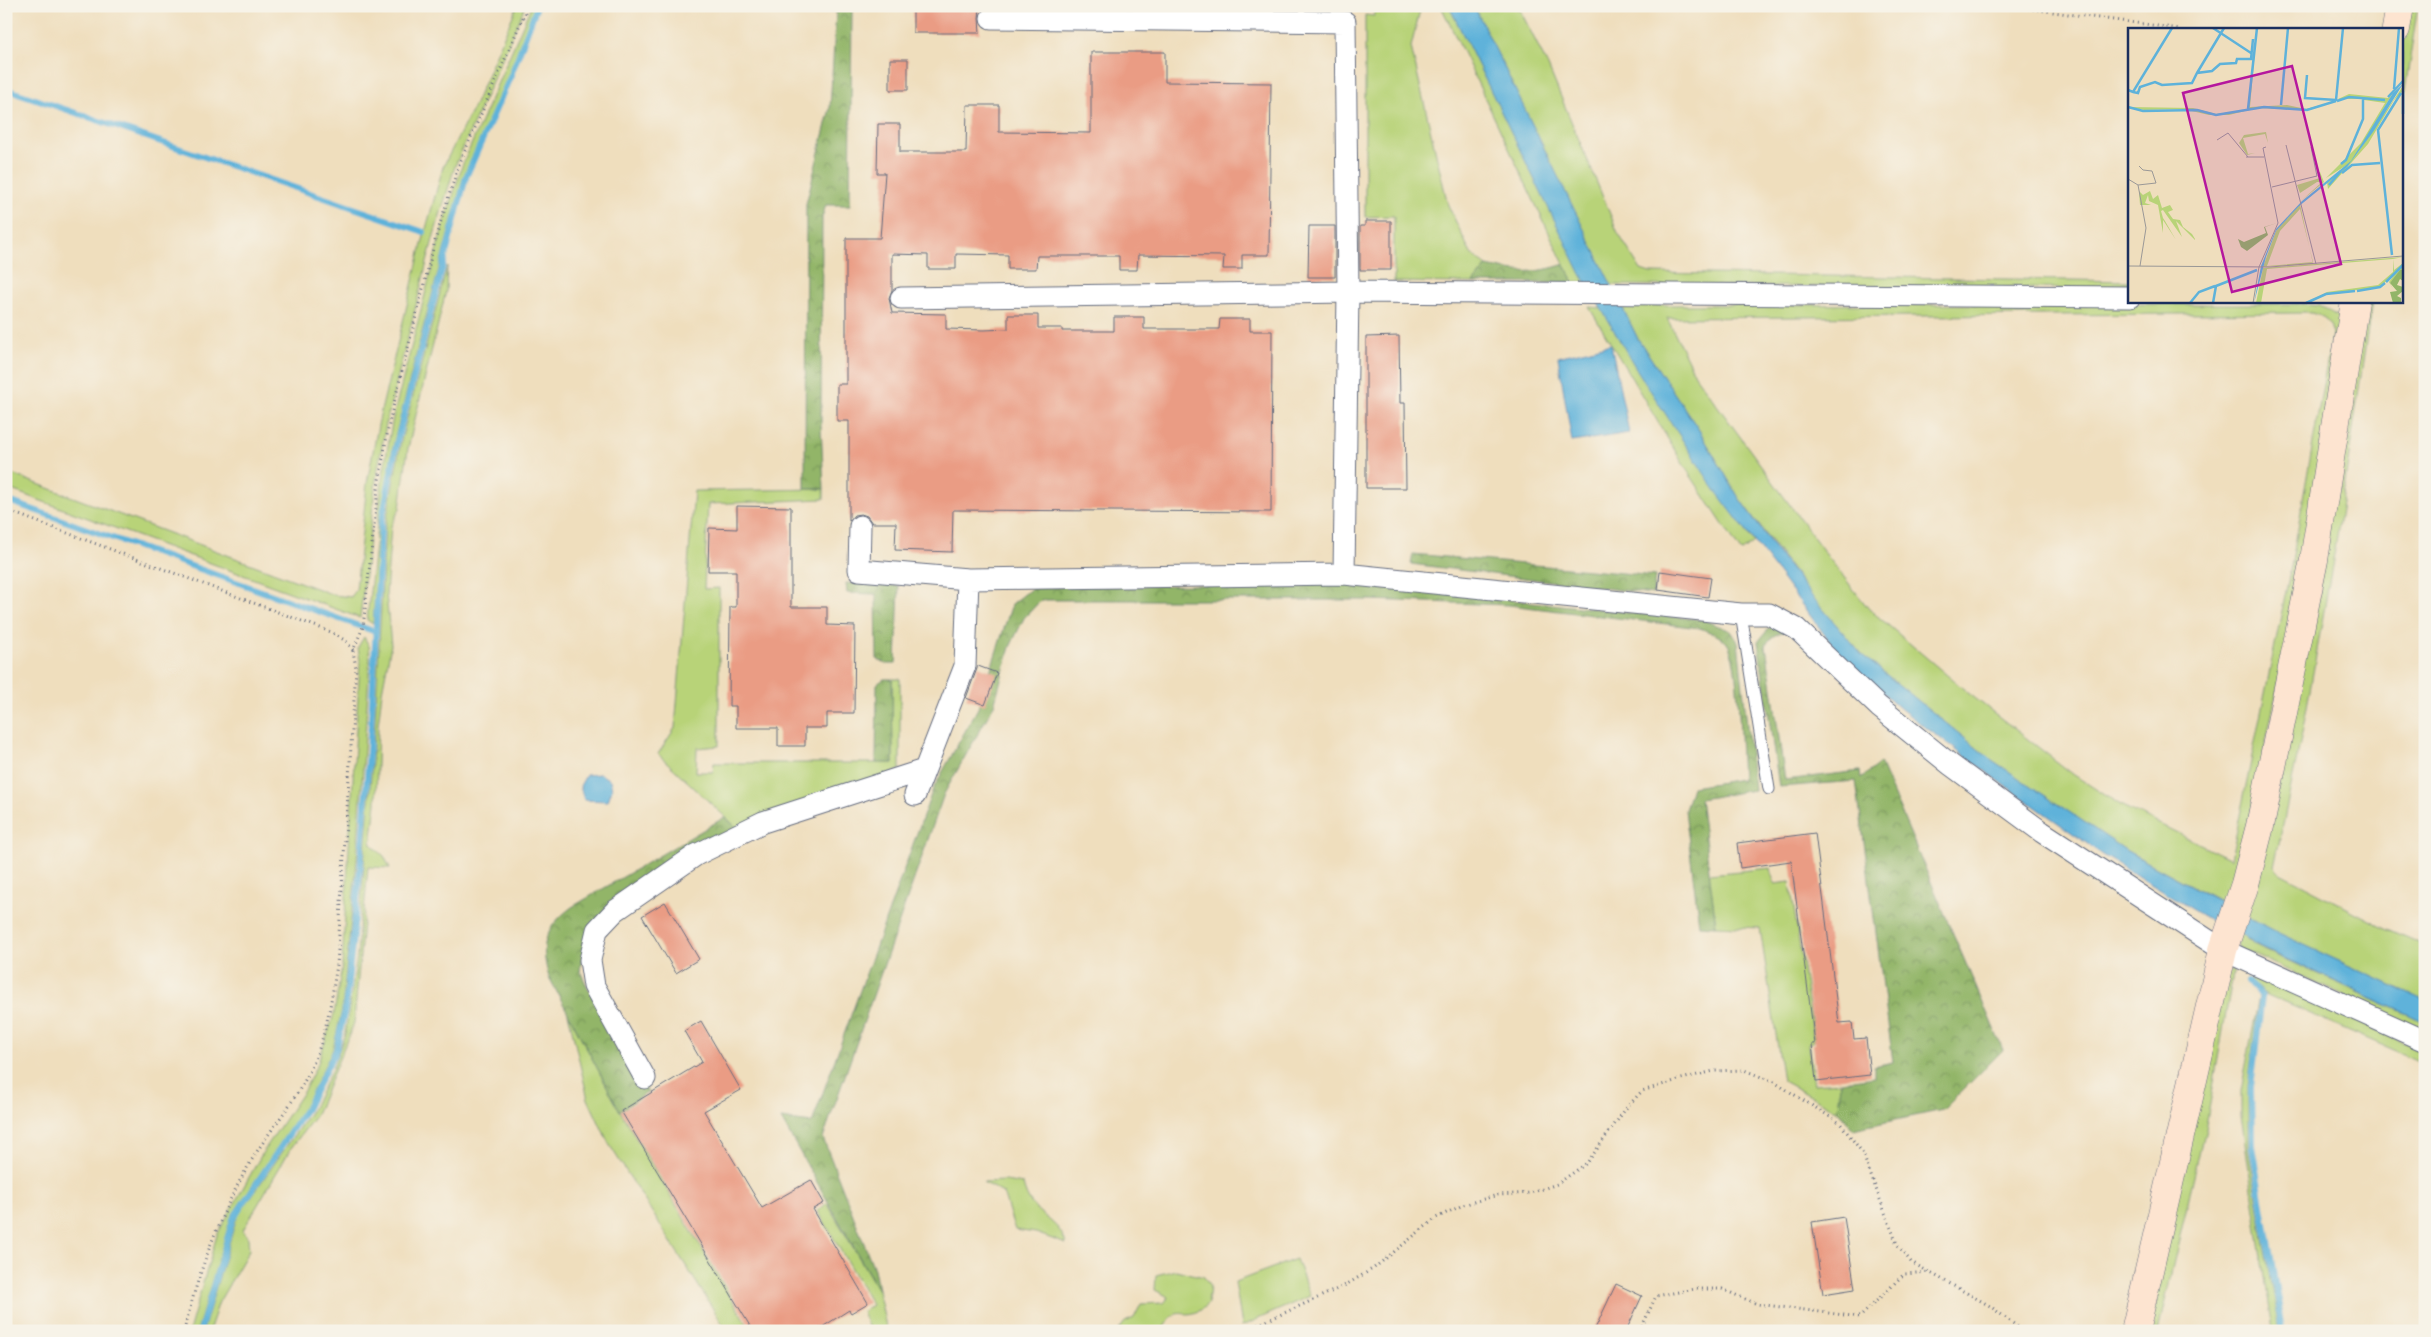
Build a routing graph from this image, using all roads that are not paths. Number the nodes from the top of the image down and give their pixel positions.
1 (2400, 6) edge
2 (991, 18) dead end
3 (2396, 28) edge
4 (1348, 292) junction
5 (2128, 297) edge
6 (901, 298) dead end
7 (2355, 302) edge
8 (860, 526) dead end
9 (1344, 574) junction
10 (968, 579) junction
11 (1741, 614) junction
12 (924, 770) junction
13 (1769, 789) dead end
14 (915, 795) dead end
15 (2226, 942) junction
16 (2425, 1041) edge
17 (645, 1078) dead end
18 (2135, 1331) edge

1 - 3 street
2 - 4 street
4 - 5 street
4 - 6 street
4 - 9 street
7 - 15 street
8 - 10 street
9 - 10 street
9 - 11 street
10 - 12 street
11 - 13 lane
11 - 15 street
12 - 14 street
12 - 17 street
15 - 16 street
15 - 18 street

